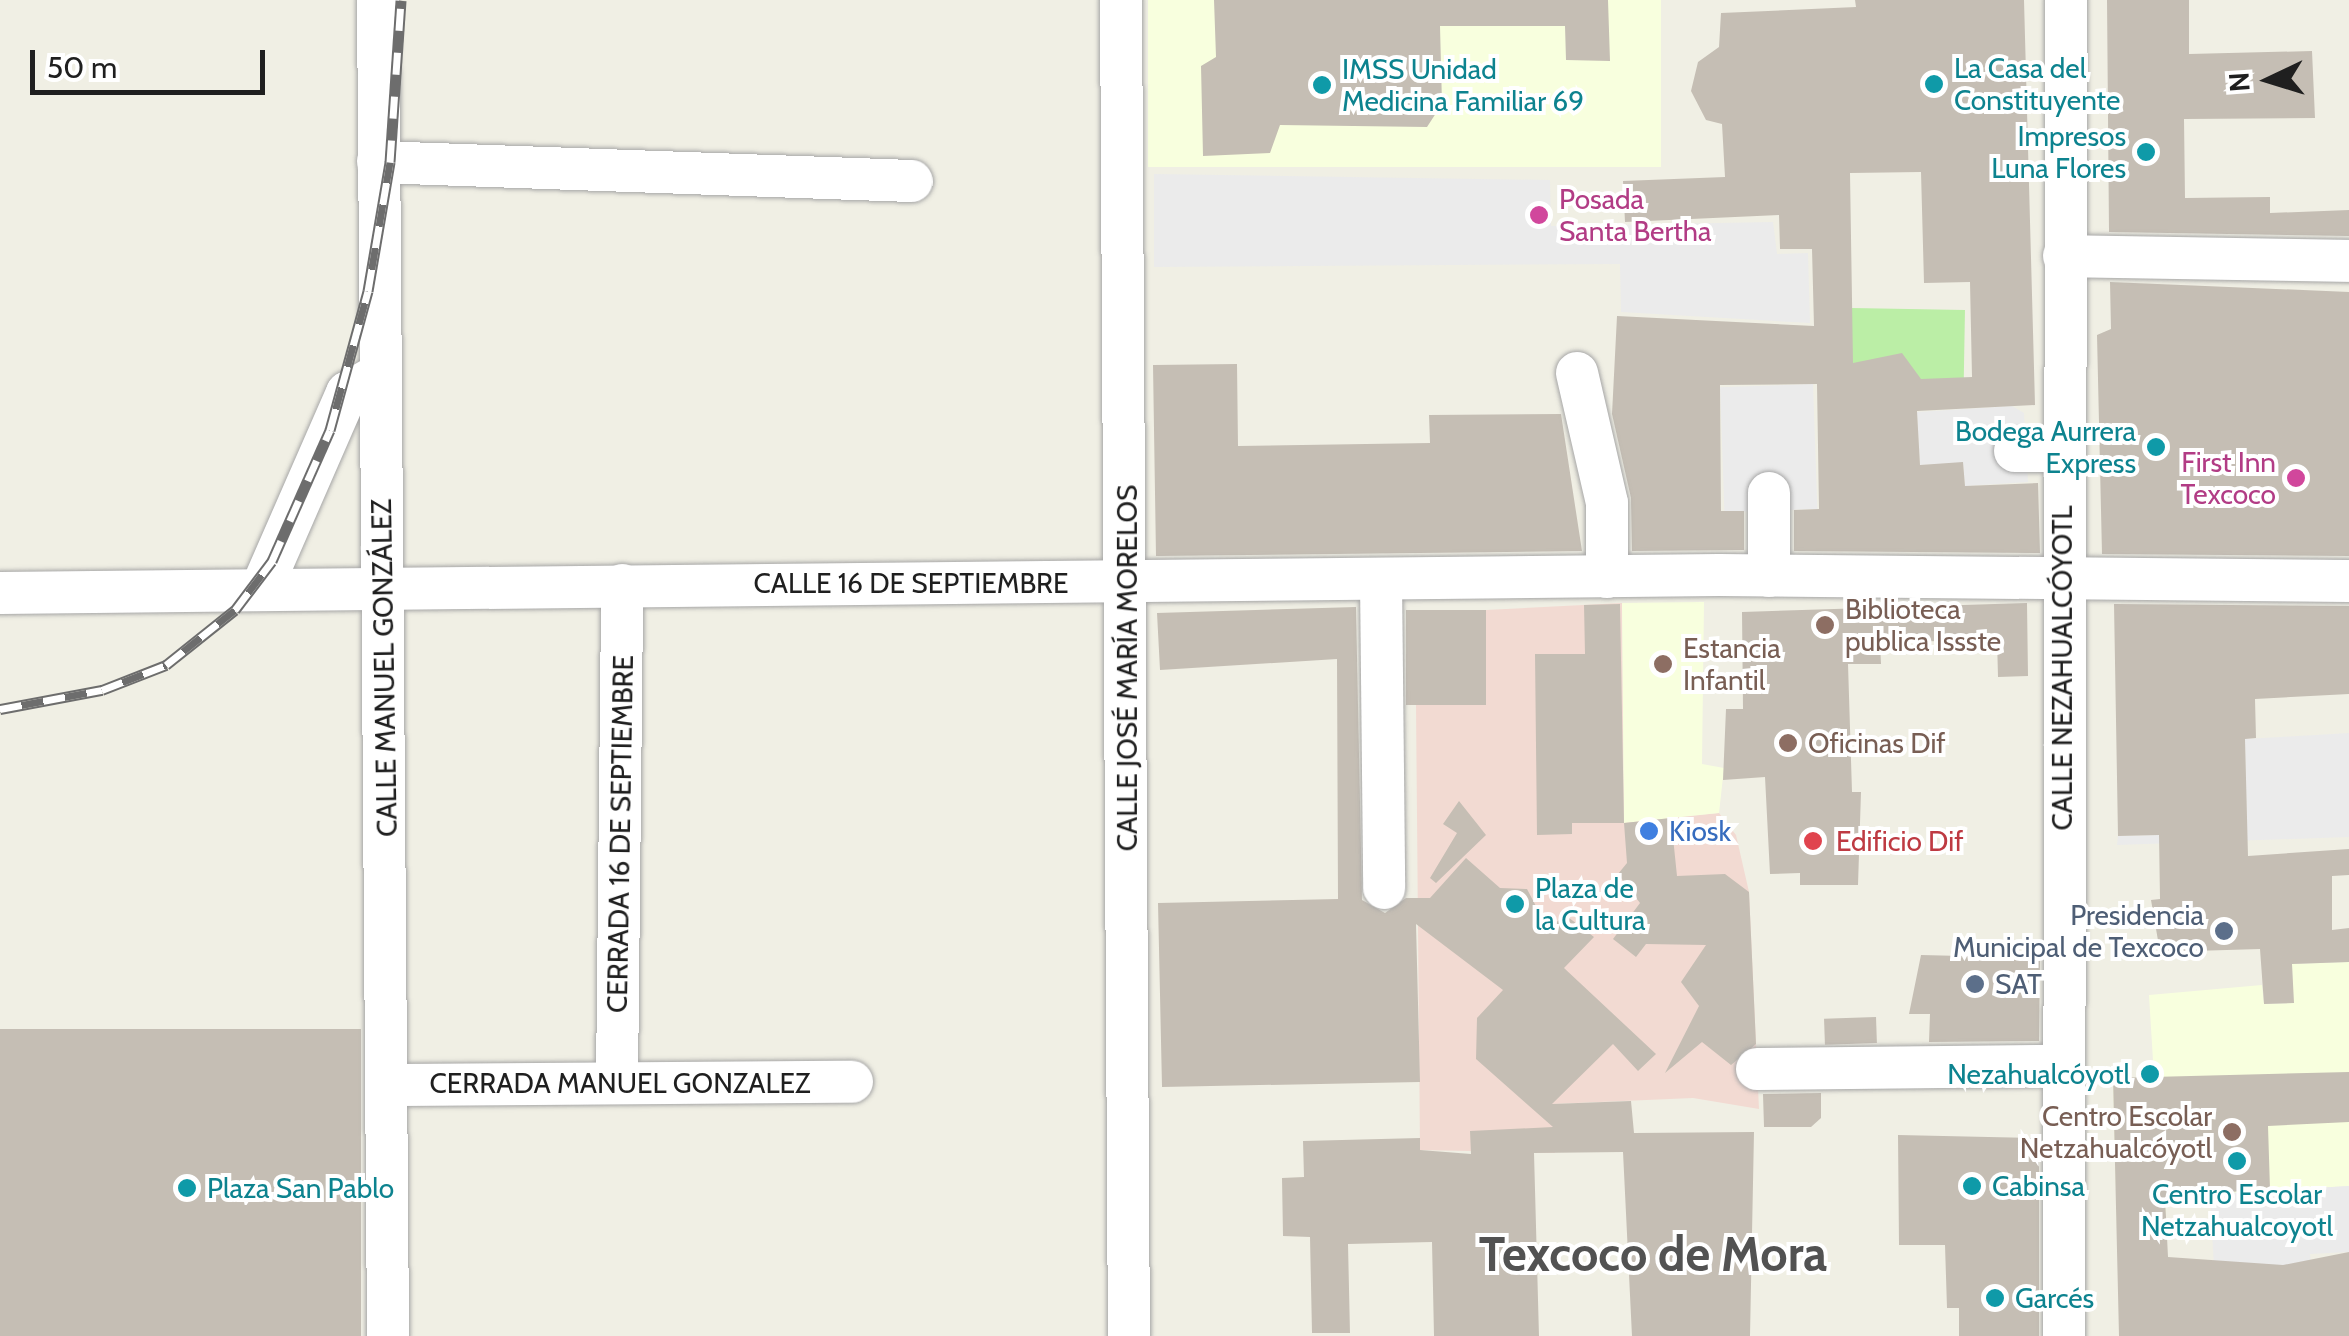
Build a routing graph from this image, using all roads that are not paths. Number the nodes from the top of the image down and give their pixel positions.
1 (378, 0) edge
2 (1121, 0) edge
3 (2066, 0) edge
4 (378, 162) junction
5 (912, 181) dead end
6 (2064, 256) junction
7 (2349, 261) edge
8 (381, 373) junction
9 (1577, 373) dead end
10 (2015, 451) dead end
11 (2062, 451) junction
12 (1769, 494) dead end
13 (0, 557) edge
14 (1769, 576) junction
15 (1607, 577) junction
16 (2062, 578) junction
17 (1381, 580) junction
18 (1127, 582) junction
19 (2349, 582) edge
20 (263, 585) junction
21 (622, 585) junction
22 (383, 586) junction
23 (16, 592) edge
24 (1384, 888) dead end
25 (2061, 1066) junction
26 (1758, 1069) dead end
27 (852, 1082) dead end
28 (617, 1084) junction
29 (388, 1085) junction
30 (388, 1336) edge
31 (1129, 1336) edge
32 (2064, 1336) edge

1 - 4 street, CALLE MANUEL GONZÁLEZ
2 - 18 street, CALLE JOSÉ MARÍA MORELOS
3 - 6 street, CALLE NEZAHUALCÓYOTL
4 - 5 street
4 - 8 street, CALLE MANUEL GONZÁLEZ
6 - 7 street
6 - 11 street, CALLE NEZAHUALCÓYOTL
8 - 20 street
8 - 22 street, CALLE MANUEL GONZÁLEZ
9 - 15 street
10 - 11 street
11 - 16 street, CALLE NEZAHUALCÓYOTL
12 - 14 street
13 - 23 street
14 - 15 street, CALLE 16 DE SEPTIEMBRE
14 - 16 street, CALLE 16 DE SEPTIEMBRE
15 - 17 street, CALLE 16 DE SEPTIEMBRE
16 - 19 street, CALLE 16 DE SEPTIEMBRE
16 - 25 street, CALLE NEZAHUALCÓYOTL
17 - 18 street, CALLE 16 DE SEPTIEMBRE
17 - 24 street
18 - 21 street, CALLE 16 DE SEPTIEMBRE
18 - 31 street, CALLE JOSÉ MARÍA MORELOS
20 - 22 street, CALLE 16 DE SEPTIEMBRE
20 - 23 street, CALLE 16 DE SEPTIEMBRE
21 - 22 street, CALLE 16 DE SEPTIEMBRE
21 - 28 street, CERRADA 16 DE SEPTIEMBRE
22 - 29 street, CALLE MANUEL GONZÁLEZ
25 - 26 street
25 - 32 street, CALLE NEZAHUALCÓYOTL
27 - 28 street, CERRADA MANUEL GONZALEZ
28 - 29 street, CERRADA MANUEL GONZALEZ
29 - 30 street, CALLE MANUEL GONZÁLEZ

